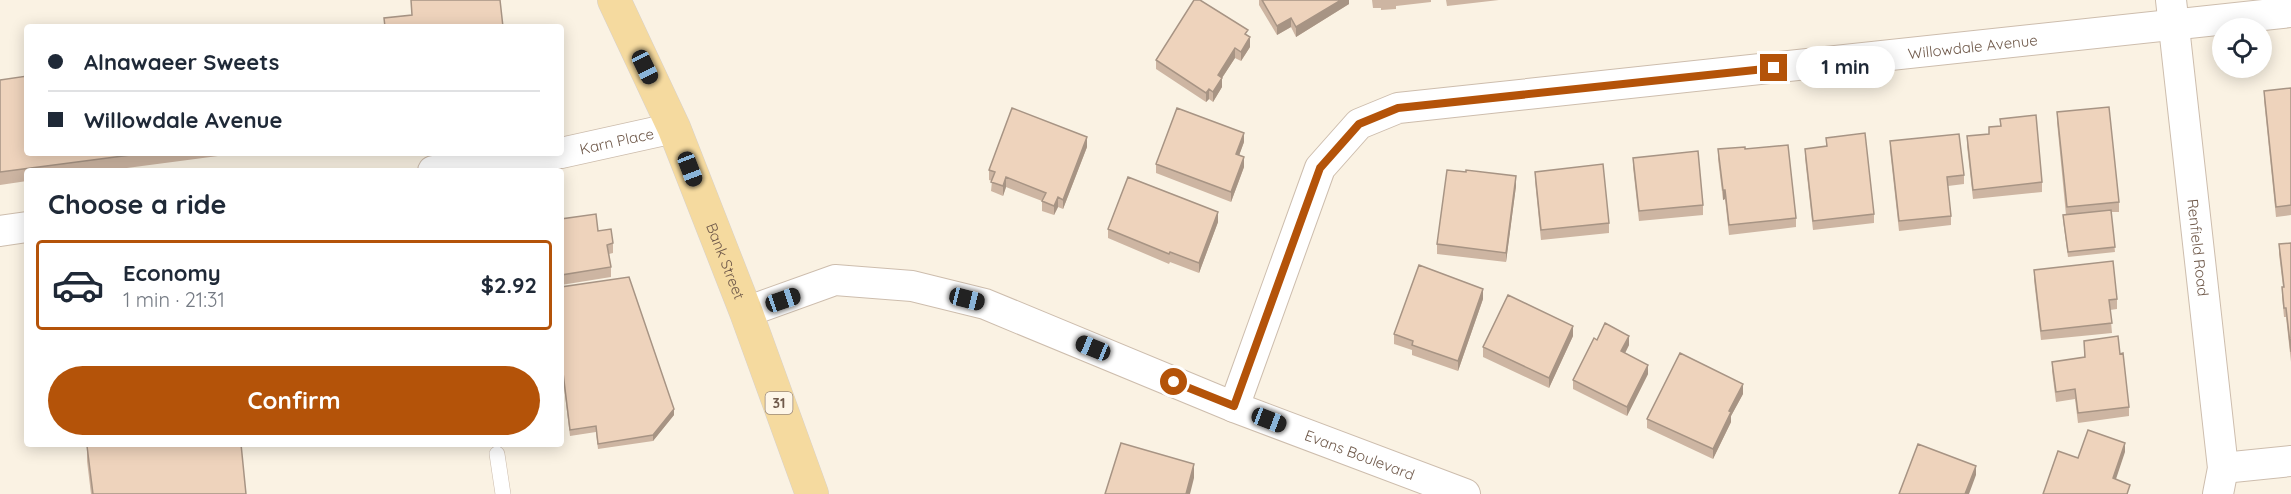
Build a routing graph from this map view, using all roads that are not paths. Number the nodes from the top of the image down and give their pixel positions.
1 (598, 0) edge
2 (614, 0) edge
3 (2173, 12) edge
4 (2291, 12) edge
5 (628, 32) junction
6 (674, 128) junction
7 (564, 152) edge
8 (539, 156) edge
9 (454, 168) edge
10 (24, 227) edge
11 (0, 231) edge
12 (746, 312) junction
13 (1234, 406) junction
14 (497, 454) dead end
15 (2291, 460) edge
16 (2220, 481) edge
17 (503, 494) edge
18 (812, 494) edge
19 (1465, 494) edge

1 - 5 main road, Bank Street / 31
2 - 5 main road, Bank Street / 31
3 - 4 street, Willowdale Avenue
3 - 13 street, Willowdale Avenue
3 - 16 street, Renfield Road
5 - 6 main road, Bank Street / 31
6 - 7 street, Karn Place
6 - 12 main road, Bank Street / 31
8 - 9 street, Karn Place
10 - 11 street
12 - 13 street, Evans Boulevard
12 - 18 main road, Bank Street / 31
13 - 19 street, Evans Boulevard
14 - 17 lane
15 - 16 street

